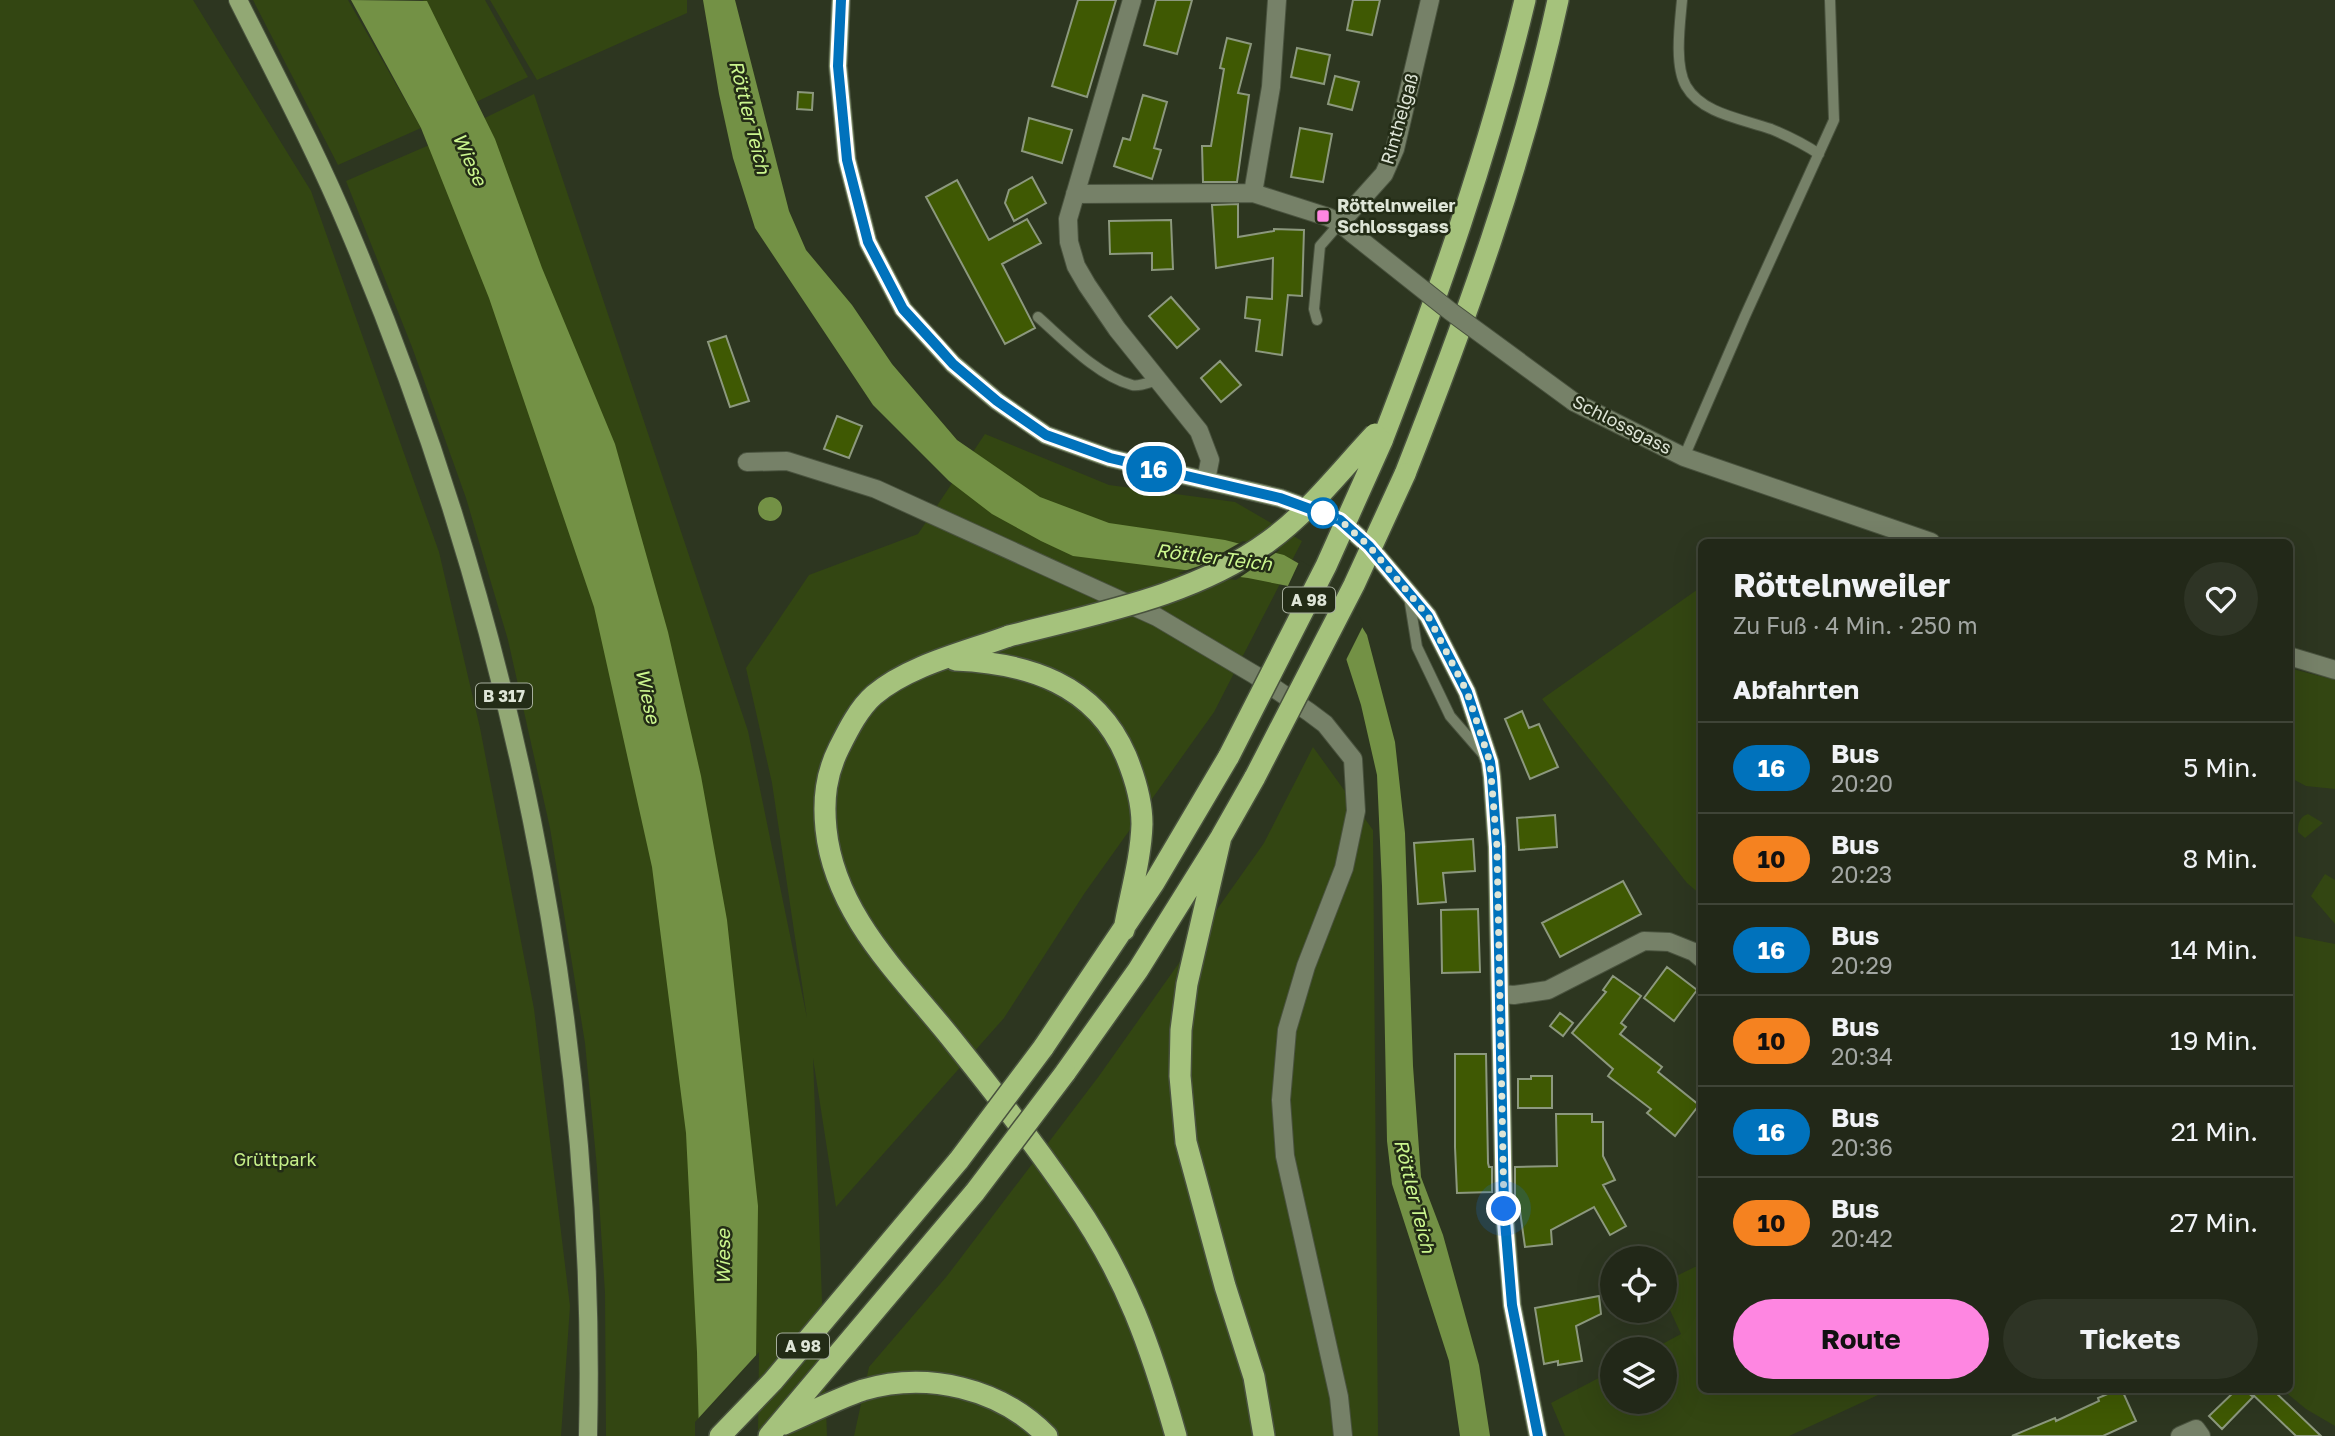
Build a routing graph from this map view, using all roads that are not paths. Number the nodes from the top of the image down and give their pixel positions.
1 (238, 0) edge
2 (841, 0) edge
3 (1132, 0) edge
4 (1277, 0) edge
5 (1430, 0) edge
6 (1525, 0) edge
7 (1558, 0) edge
8 (1682, 0) edge
9 (1830, 0) edge
10 (1819, 154) junction
11 (1075, 194) junction
12 (1253, 194) junction
13 (1347, 228) junction
14 (1038, 317) dead end
15 (1317, 320) dead end
16 (1158, 380) junction
17 (1379, 438) junction
18 (1685, 457) junction
19 (747, 462) dead end
20 (1206, 480) junction
21 (1922, 539) edge
22 (1408, 593) junction
23 (2293, 657) edge
24 (946, 659) junction
25 (2335, 670) edge
26 (1490, 762) junction
27 (1221, 837) junction
28 (1124, 930) junction
29 (1698, 955) edge
30 (1501, 994) junction
31 (774, 1431) edge
32 (588, 1436) edge
33 (720, 1436) edge
34 (1047, 1436) edge
35 (1176, 1436) edge
36 (1264, 1436) edge
37 (1343, 1436) edge
38 (1538, 1436) edge
39 (2180, 1436) edge
40 (2201, 1436) edge

1 - 32 main road, B 317
2 - 20 street
3 - 11 street
4 - 12 street
5 - 13 street, Rinthelgaß
6 - 17 highway
7 - 27 highway, A 98, bridge
8 - 10 lane
9 - 10 lane
10 - 18 lane
11 - 12 street
11 - 16 street
12 - 13 street
13 - 15 lane
13 - 18 street, Schlossgass, bridge
14 - 16 lane
16 - 20 street
17 - 24 highway, bridge
17 - 28 highway, A 98, bridge
18 - 21 street, Schlossgass
19 - 37 street
20 - 22 street
22 - 26 street
22 - 26 lane
23 - 25 street
24 - 28 highway
24 - 35 highway
26 - 30 street
27 - 31 highway, A 98, bridge
27 - 36 highway
28 - 33 highway, A 98, bridge
29 - 30 street
30 - 38 street
31 - 34 highway
39 - 40 street

